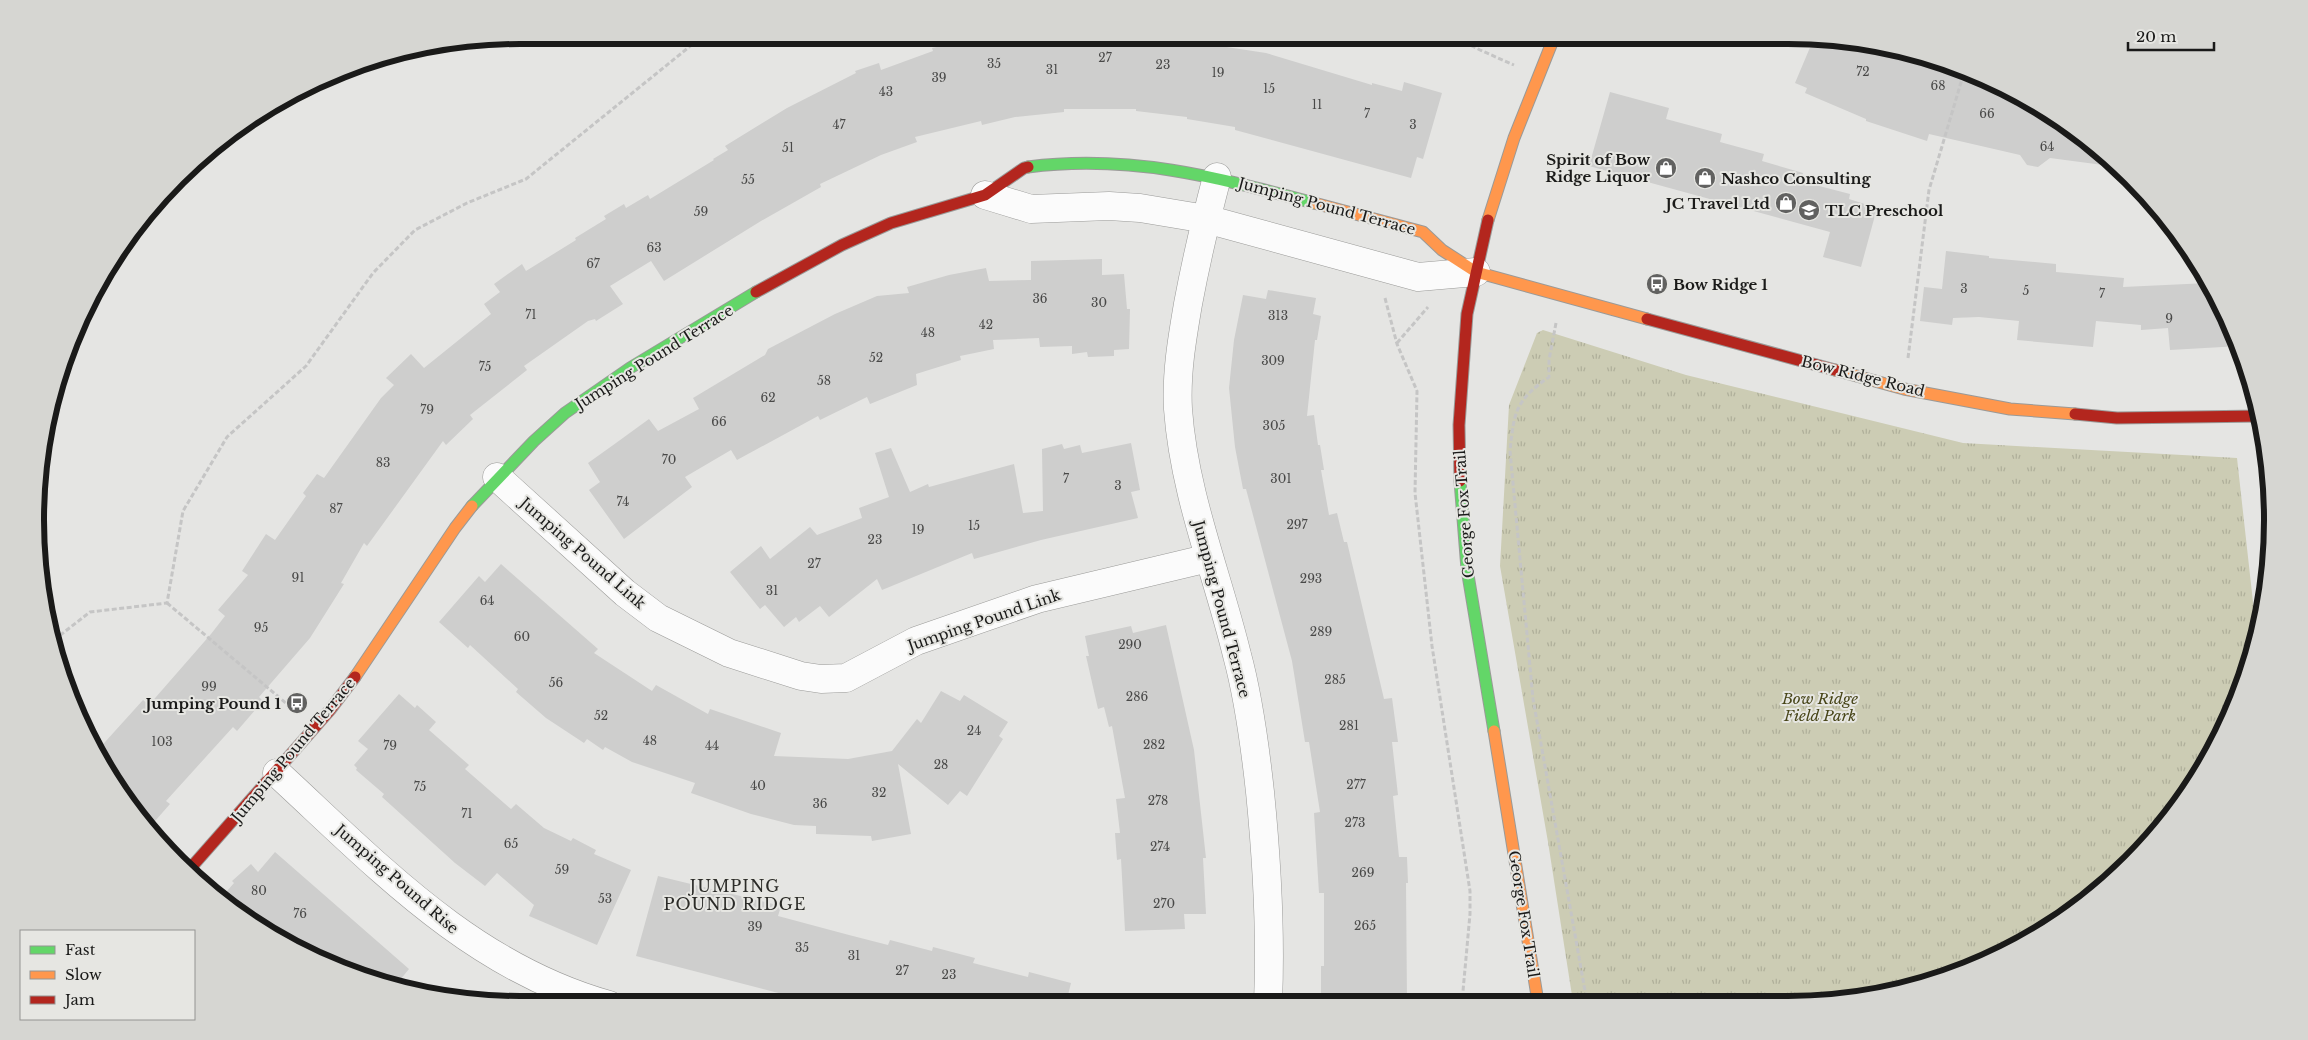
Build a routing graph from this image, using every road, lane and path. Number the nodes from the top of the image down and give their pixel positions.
1 (693, 44) edge
2 (1468, 44) edge
3 (1551, 44) edge
4 (1538, 74) junction
5 (1963, 77) edge
6 (1217, 177) junction
7 (984, 194) junction
8 (1206, 219) junction
9 (1378, 266) junction
10 (1476, 272) junction
11 (1428, 307) dead end
12 (1556, 323) dead end
13 (1397, 344) junction
14 (1908, 358) dead end
15 (2253, 416) edge
16 (498, 478) junction
17 (1209, 558) junction
18 (167, 603) junction
19 (58, 637) edge
20 (297, 712) dead end
21 (277, 773) junction
22 (193, 866) edge
23 (582, 996) edge
24 (1268, 996) edge
25 (1463, 996) edge
26 (1537, 996) edge
27 (1586, 996) edge

1 - 18 path
2 - 4 path
3 - 4 street, George Fox Trail
4 - 10 street, George Fox Trail
5 - 14 path
6 - 7 street, Jumping Pound Terrace
6 - 8 street, Jumping Pound Terrace
6 - 10 street, Jumping Pound Terrace
7 - 8 street
7 - 16 street, Jumping Pound Terrace
8 - 9 street
8 - 17 street, Jumping Pound Terrace
9 - 10 street
9 - 13 path
10 - 15 street, Bow Ridge Road
10 - 26 street, George Fox Trail
11 - 13 path
12 - 27 path
13 - 25 path
16 - 17 street, Jumping Pound Link
16 - 21 street, Jumping Pound Terrace
17 - 24 street, Jumping Pound Terrace
18 - 19 path
18 - 20 path
21 - 22 street, Jumping Pound Terrace
21 - 23 street, Jumping Pound Rise

